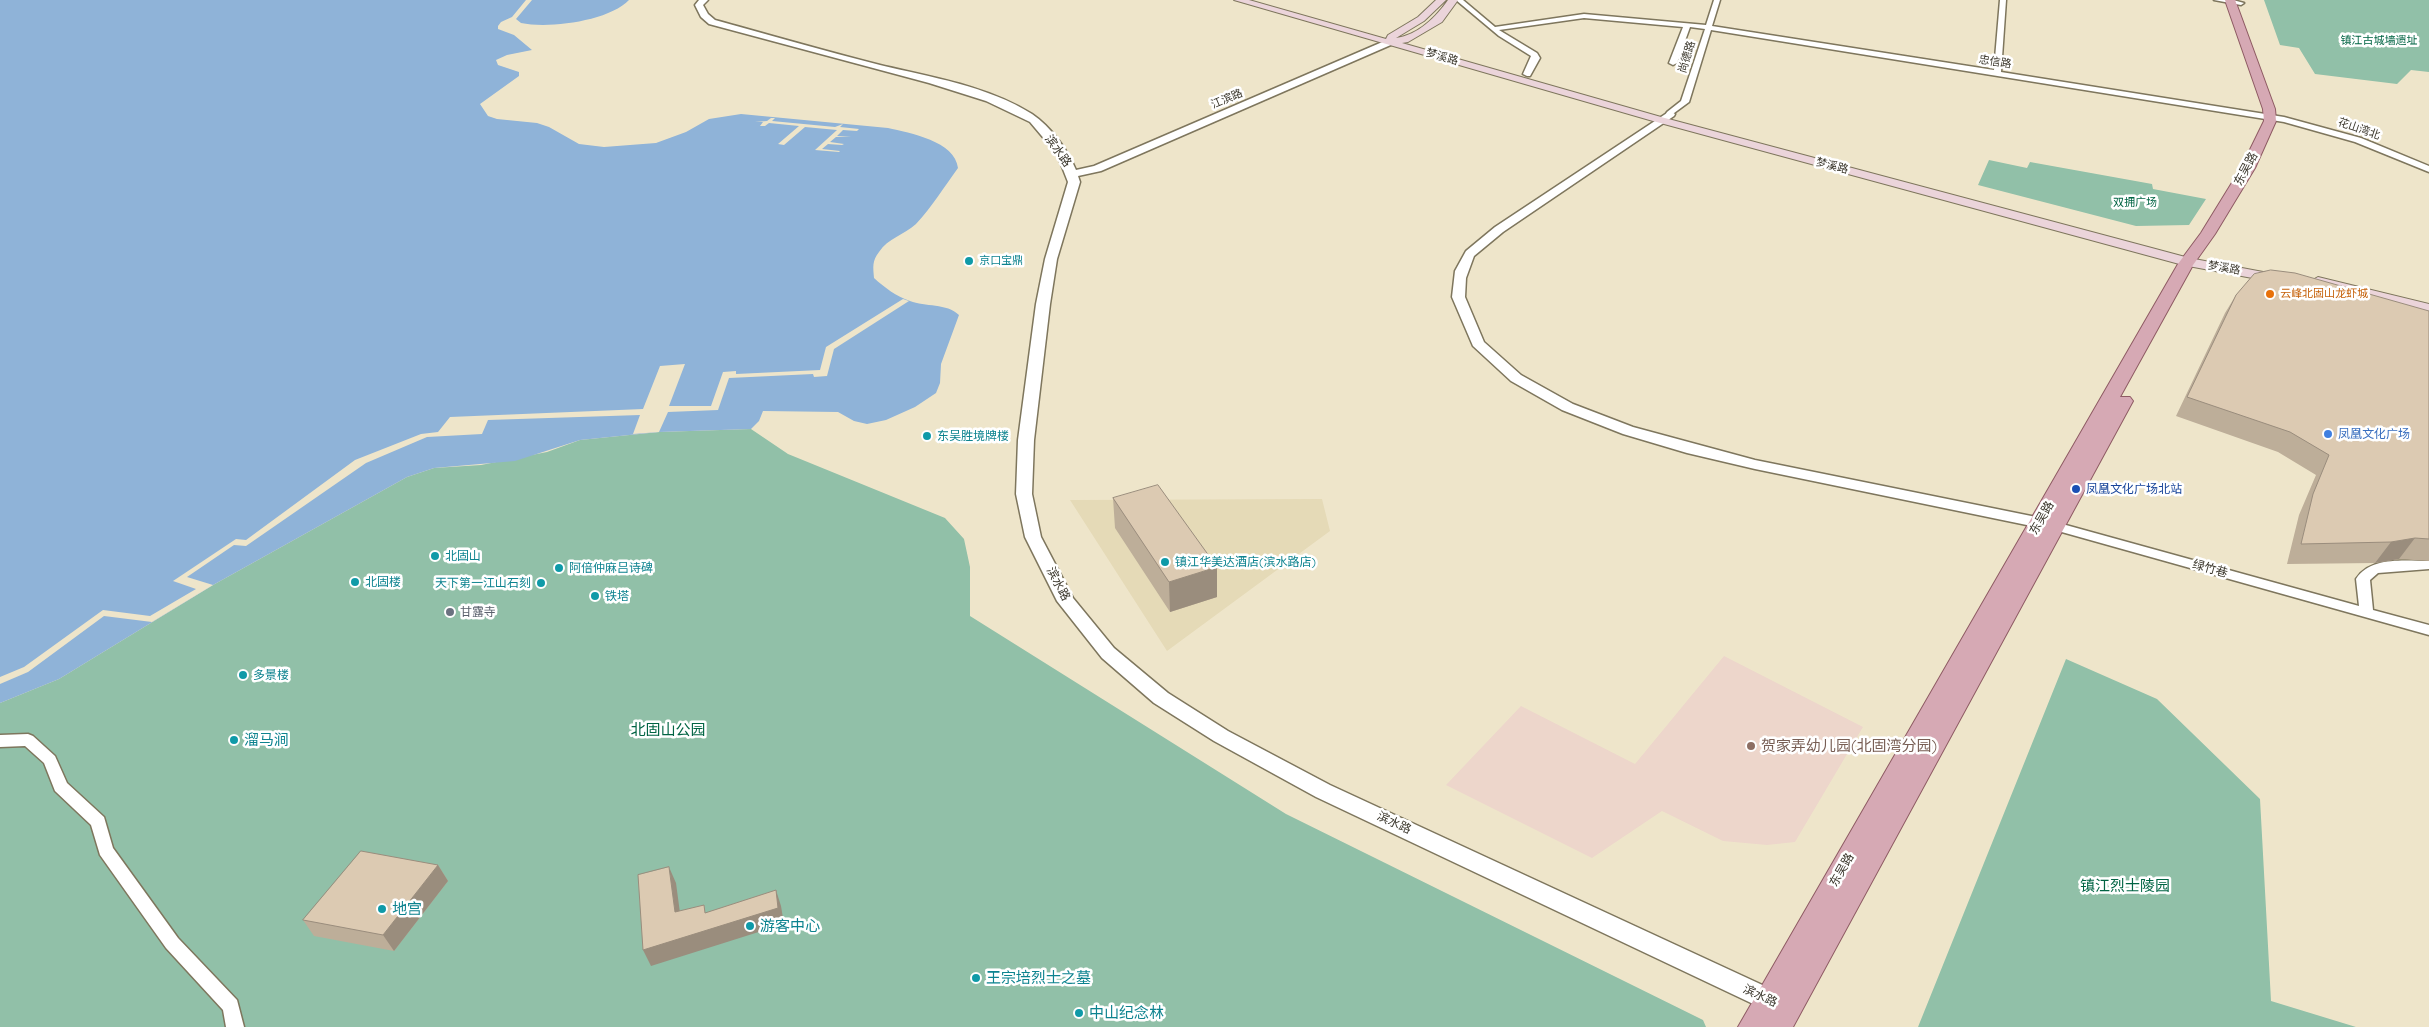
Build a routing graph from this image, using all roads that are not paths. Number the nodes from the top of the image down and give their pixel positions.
1 (704, 0) edge
2 (1239, 0) edge
3 (1257, 0) edge
4 (1441, 0) edge
5 (1453, 0) edge
6 (1459, 0) edge
7 (1717, 0) edge
8 (2003, 0) edge
9 (2217, 0) edge
10 (2235, 1) edge
11 (1687, 25) junction
12 (1708, 27) junction
13 (1494, 29) junction
14 (1390, 39) junction
15 (1404, 40) junction
16 (1673, 63) dead end
17 (1527, 74) junction
18 (1997, 74) junction
19 (2274, 116) junction
20 (1666, 117) junction
21 (2429, 169) edge
22 (1073, 174) junction
23 (2198, 258) junction
24 (2298, 279) junction
25 (2429, 308) edge
26 (2429, 316) edge
27 (2047, 524) junction
28 (2429, 565) edge
29 (2366, 613) junction
30 (2429, 630) edge
31 (0, 742) edge
32 (1778, 1012) edge
33 (235, 1027) edge
34 (1753, 1027) edge

1 - 22 street, 滨水路
2 - 14 main road, 梦溪路
3 - 14 main road, 梦溪路
4 - 14 main road, 江滨路
5 - 15 main road
6 - 13 street
7 - 12 street, 尚德路
8 - 18 street
9 - 10 street
10 - 19 main road
11 - 12 street, 忠信路
11 - 13 street, 忠信路
11 - 16 street
12 - 18 street, 忠信路
12 - 20 street, 尚德路
13 - 17 street
14 - 15 main road, 梦溪路
14 - 20 main road, 梦溪路
14 - 22 street, 江滨路
15 - 17 main road, 梦溪路
17 - 20 main road, 梦溪路
18 - 19 street, 忠信路
19 - 21 street, 花山湾北
19 - 23 main road, 东吴路
20 - 23 main road, 梦溪路
20 - 27 street
22 - 32 street, 滨水路
23 - 24 main road, 梦溪路
23 - 27 main road, 东吴路
24 - 25 main road, 梦溪路
24 - 26 main road, 梦溪路
27 - 29 street, 绿竹巷
27 - 32 main road, 东吴路
28 - 29 street
29 - 30 street, 绿竹巷
31 - 33 street
32 - 34 main road, 东吴路

